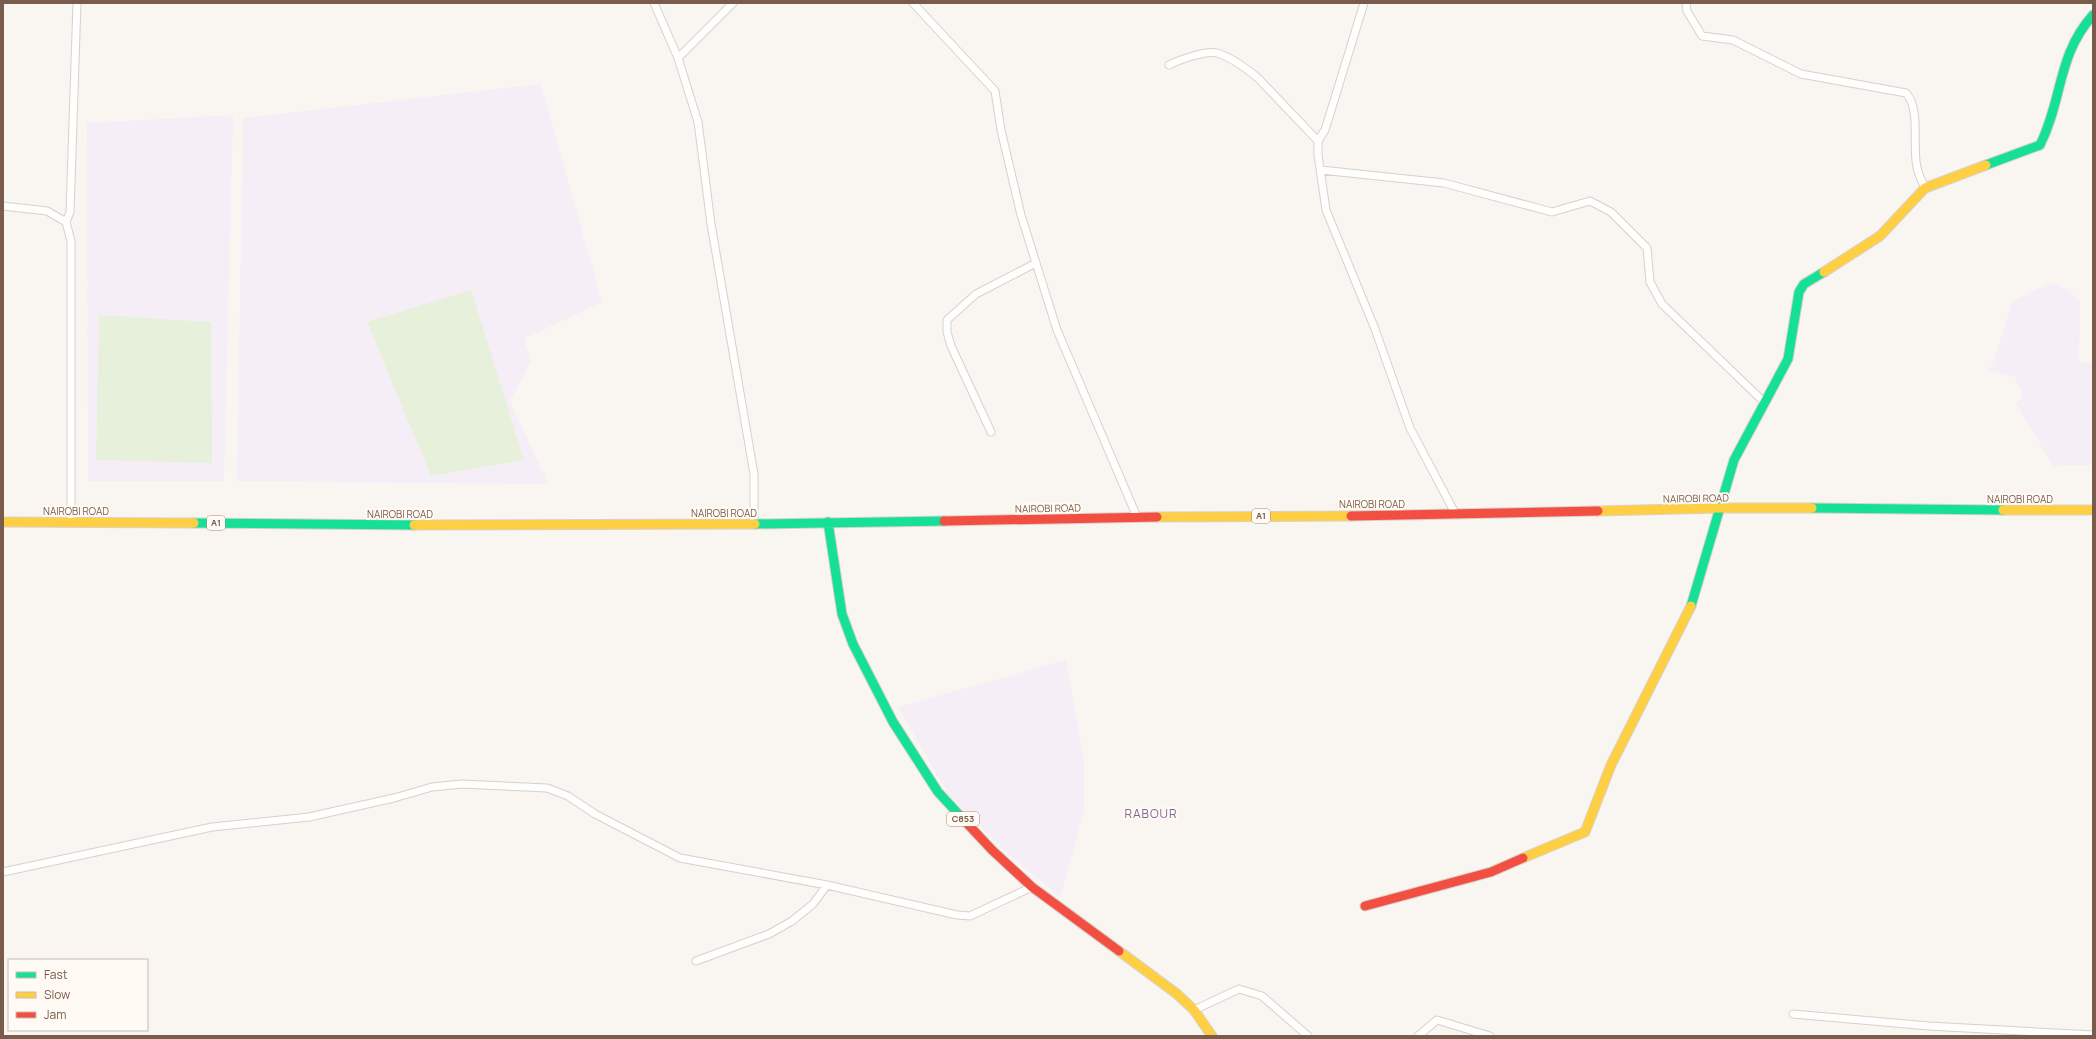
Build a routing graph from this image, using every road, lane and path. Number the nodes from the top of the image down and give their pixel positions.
1 (76, 3) edge
2 (654, 3) edge
3 (732, 3) edge
4 (913, 3) edge
5 (1364, 3) edge
6 (1686, 3) edge
7 (2093, 15) edge
8 (678, 58) junction
9 (1169, 65) dead end
10 (1318, 141) junction
11 (1321, 170) junction
12 (1925, 188) junction
13 (3, 206) edge
14 (66, 222) junction
15 (1036, 263) junction
16 (1765, 402) junction
17 (992, 432) dead end
18 (1720, 508) junction
19 (2093, 510) edge
20 (1456, 515) junction
21 (1137, 517) junction
22 (71, 521) junction
23 (3, 522) edge
24 (828, 522) junction
25 (754, 524) junction
26 (3, 872) edge
27 (827, 885) junction
28 (1032, 887) junction
29 (1365, 906) dead end
30 (696, 961) dead end
31 (1194, 1010) junction
32 (1793, 1014) dead end
33 (2093, 1035) edge
34 (1212, 1036) edge
35 (1308, 1036) edge
36 (1418, 1036) edge
37 (1490, 1036) edge

1 - 14 street
2 - 8 street
3 - 8 street
4 - 15 street
5 - 10 street
6 - 12 street
7 - 12 main road
8 - 25 street
9 - 10 street
10 - 11 street
11 - 16 street
11 - 20 street
12 - 16 main road
13 - 14 street
14 - 22 street
15 - 17 street
15 - 21 street
16 - 18 main road
18 - 19 main road, NAIROBI ROAD / A1
18 - 20 main road, NAIROBI ROAD / A1
18 - 29 main road
20 - 21 main road, NAIROBI ROAD / A1
21 - 24 main road, NAIROBI ROAD / A1
22 - 23 main road, NAIROBI ROAD / A1
22 - 25 main road, NAIROBI ROAD / A1
24 - 25 main road, NAIROBI ROAD / A1
24 - 28 main road, C853
26 - 27 street
27 - 28 street
27 - 30 street
28 - 31 main road, C853
31 - 34 main road, C853
31 - 35 street
32 - 33 street
36 - 37 street

